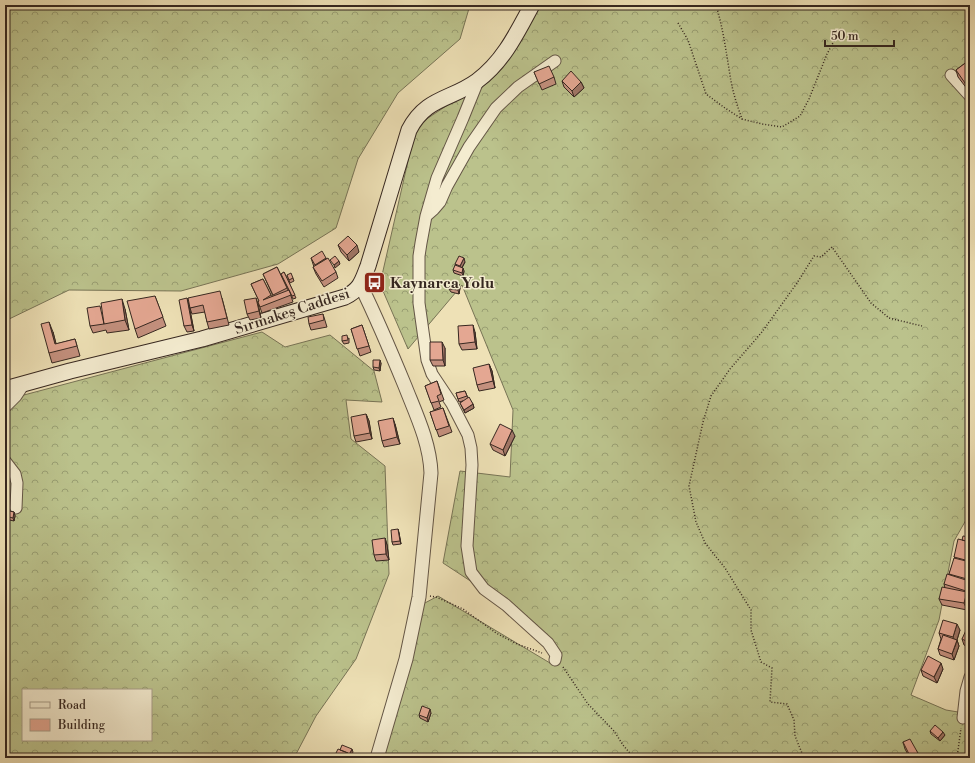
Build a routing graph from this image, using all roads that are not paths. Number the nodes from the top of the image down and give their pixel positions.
1 (532, 5) edge
2 (555, 61) dead end
3 (951, 75) dead end
4 (478, 81) junction
5 (970, 96) edge
6 (426, 216) junction
7 (361, 286) junction
8 (24, 384) junction
9 (5, 389) edge
10 (5, 407) edge
11 (5, 461) edge
12 (16, 508) dead end
13 (555, 660) road end
14 (970, 677) edge
15 (963, 718) road end
16 (377, 758) edge

1 - 4 main road, Sırmakeş Caddesi
2 - 6 street
3 - 5 street
4 - 6 street
4 - 7 main road, Sırmakeş Caddesi
6 - 13 street
7 - 8 main road, Sırmakeş Caddesi
7 - 16 street
8 - 9 main road, Sırmakeş Caddesi
8 - 10 street
11 - 12 street
14 - 15 street

